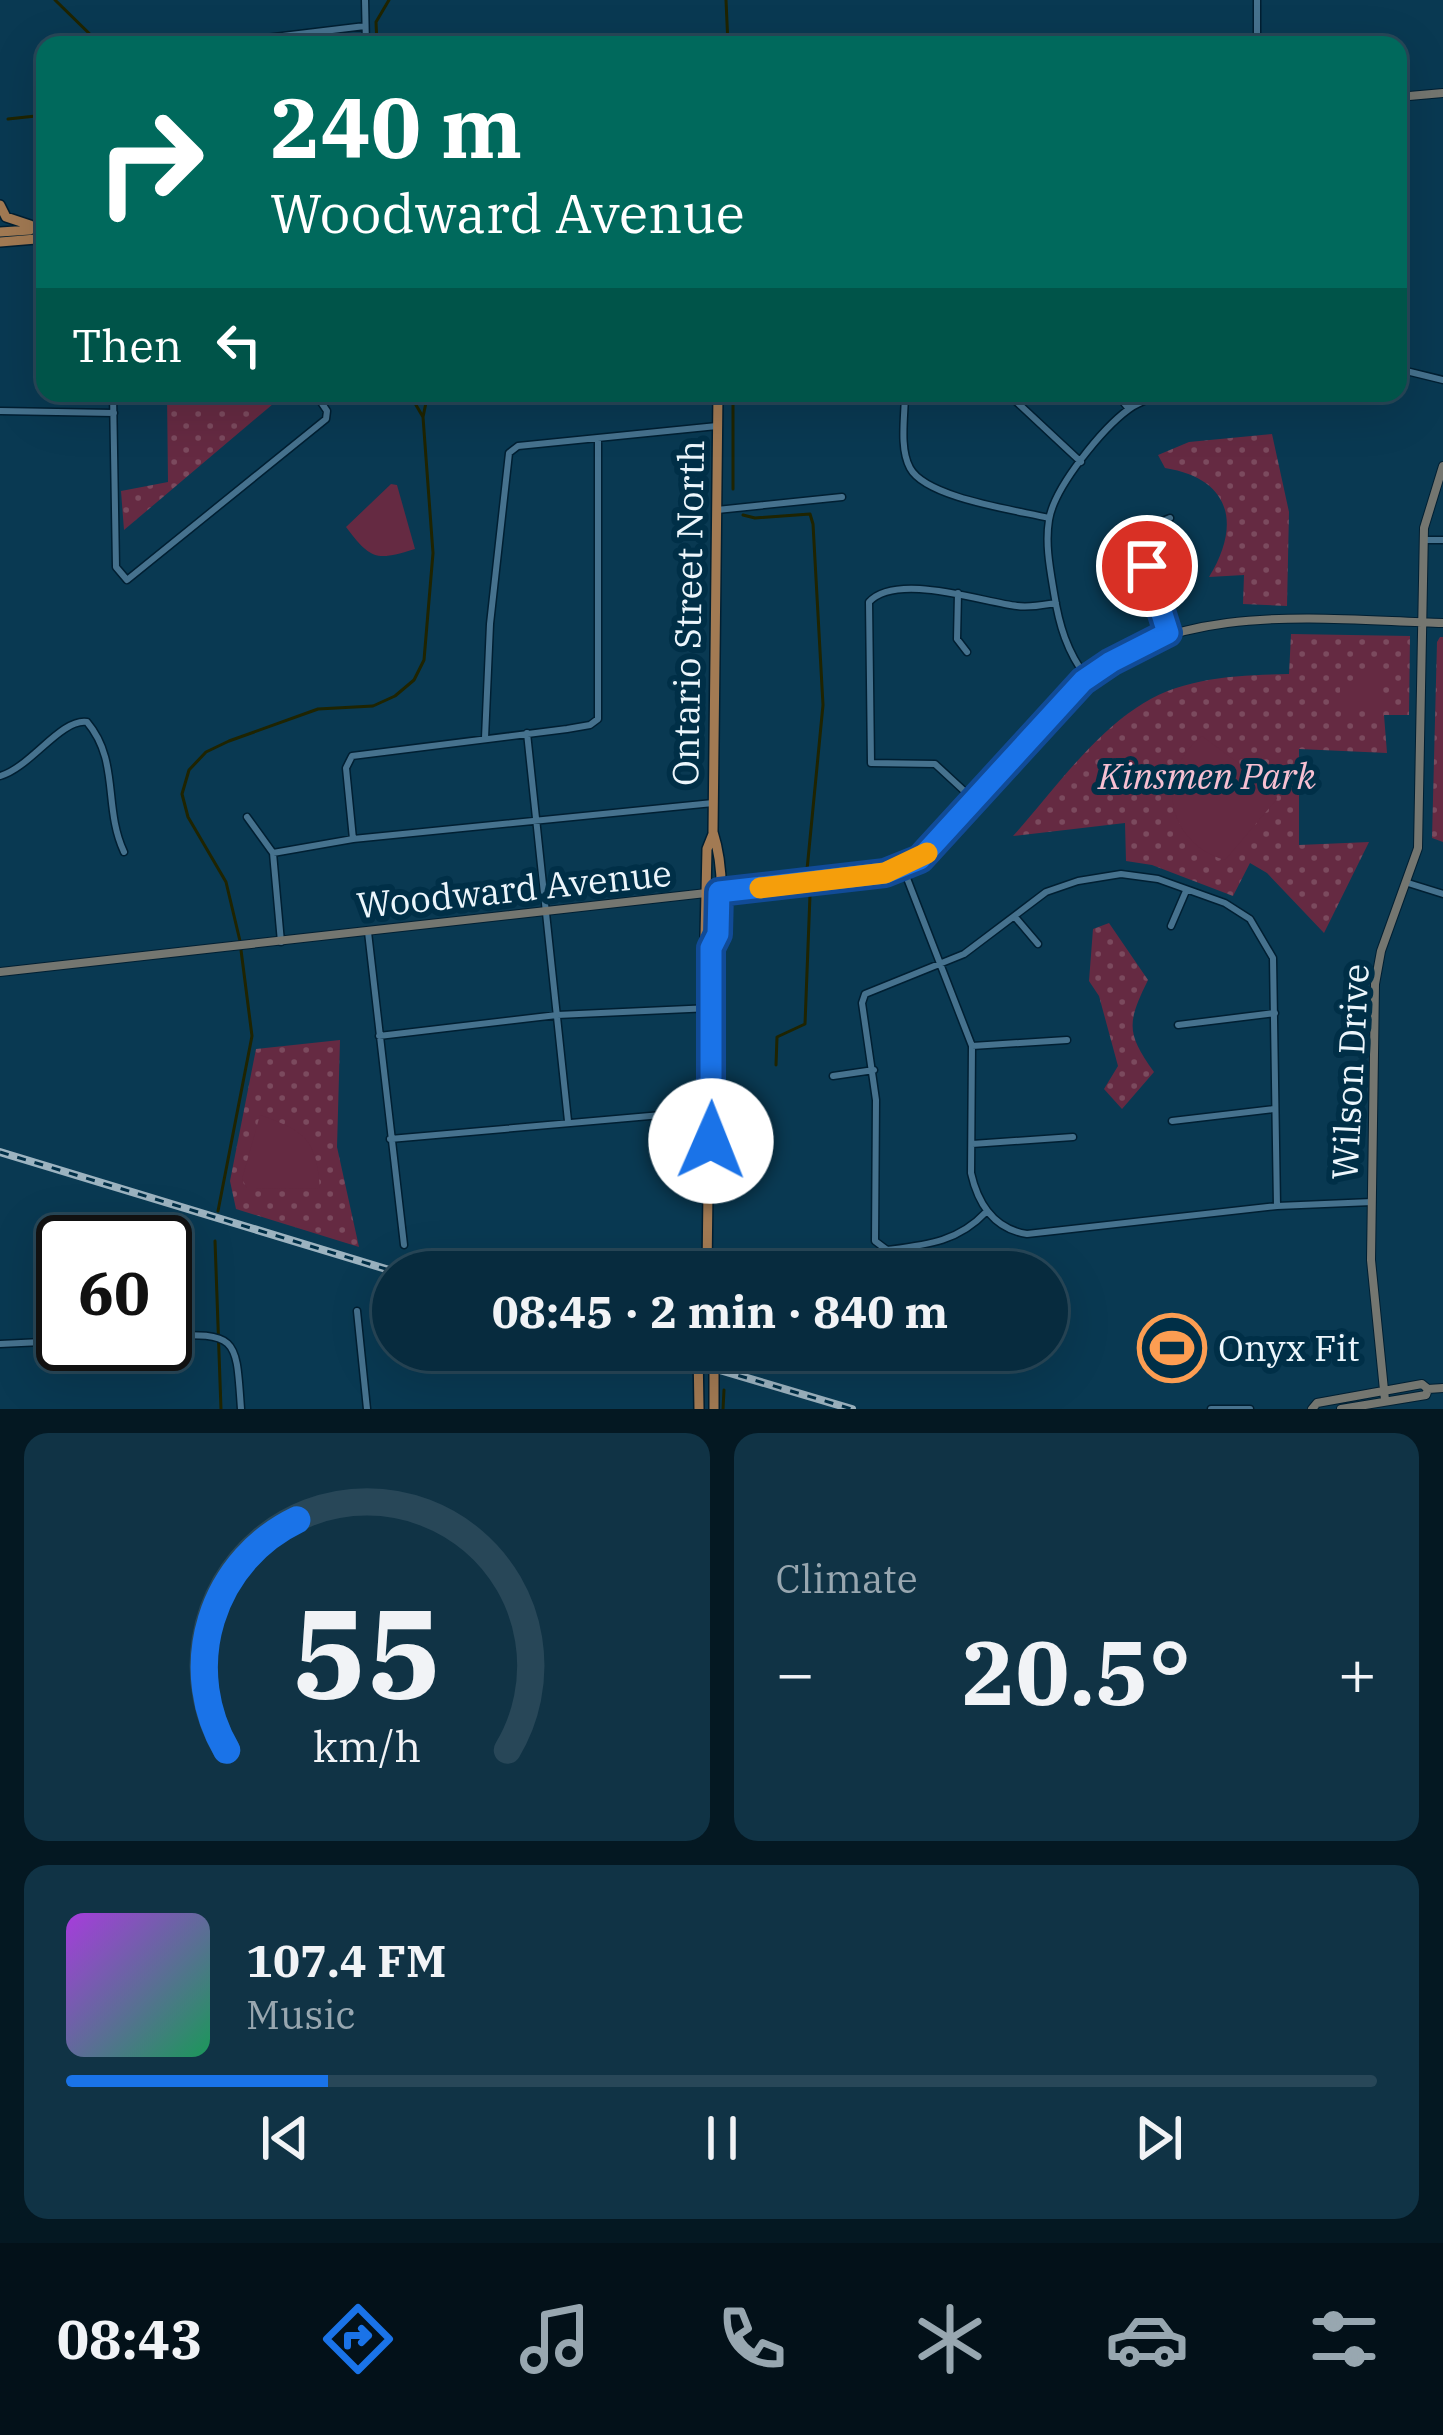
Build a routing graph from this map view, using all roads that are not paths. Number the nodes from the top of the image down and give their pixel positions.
1 (365, 0) edge
2 (1257, 0) edge
3 (365, 26) junction
4 (282, 36) edge
5 (366, 36) edge
6 (1257, 36) edge
7 (1443, 93) edge
8 (1407, 96) edge
9 (0, 205) edge
10 (36, 230) edge
11 (0, 232) edge
12 (36, 232) edge
13 (36, 239) edge
14 (0, 242) edge
15 (1407, 371) edge
16 (1443, 380) edge
17 (113, 402) edge
18 (321, 402) edge
19 (718, 402) edge
20 (905, 402) edge
21 (1017, 402) edge
22 (1123, 402) edge
23 (1144, 402) edge
24 (1129, 409) junction
25 (0, 411) edge
26 (114, 413) junction
27 (717, 426) junction
28 (598, 438) junction
29 (1081, 462) junction
30 (1443, 466) edge
31 (842, 497) dead end
32 (717, 510) junction
33 (1049, 518) junction
34 (1170, 518) dead end
35 (1424, 540) junction
36 (1443, 540) edge
37 (958, 593) junction
38 (1056, 603) junction
39 (1423, 622) junction
40 (1443, 623) edge
41 (1168, 633) junction
42 (968, 652) dead end
43 (1087, 678) junction
44 (527, 733) junction
45 (485, 737) junction
46 (0, 776) edge
47 (975, 801) junction
48 (713, 803) junction
49 (247, 817) dead end
50 (536, 821) junction
51 (713, 834) junction
52 (353, 839) junction
53 (124, 852) dead end
54 (273, 853) junction
55 (903, 868) junction
56 (1408, 883) junction
57 (1186, 890) junction
58 (719, 892) junction
59 (706, 894) junction
60 (1443, 894) edge
61 (545, 914) junction
62 (1015, 917) junction
63 (1171, 926) dead end
64 (368, 932) junction
65 (281, 943) junction
66 (1038, 944) dead end
67 (711, 948) junction
68 (940, 961) junction
69 (0, 972) edge
70 (711, 1008) junction
71 (1274, 1013) junction
72 (557, 1015) junction
73 (1178, 1025) dead end
74 (379, 1036) junction
75 (1066, 1040) dead end
76 (972, 1046) junction
77 (874, 1070) junction
78 (833, 1076) dead end
79 (1274, 1109) junction
80 (711, 1111) junction
81 (568, 1121) junction
82 (1172, 1121) dead end
83 (1073, 1137) dead end
84 (389, 1139) junction
85 (972, 1144) junction
86 (1372, 1202) junction
87 (1277, 1206) junction
88 (986, 1212) junction
89 (404, 1244) dead end
90 (708, 1251) edge
91 (357, 1310) dead end
92 (192, 1335) edge
93 (36, 1342) edge
94 (0, 1344) edge
95 (698, 1371) edge
96 (714, 1371) edge
97 (1443, 1388) edge
98 (1384, 1389) junction
99 (1428, 1389) junction
100 (1385, 1400) junction
101 (241, 1409) edge
102 (367, 1409) edge
103 (699, 1409) edge
104 (714, 1409) edge
105 (1211, 1409) edge
106 (1250, 1409) edge
107 (1312, 1409) edge
108 (1341, 1409) edge

1 - 3 street
2 - 6 street
3 - 4 street
3 - 5 street
7 - 8 street
9 - 10 main road
11 - 12 main road
13 - 14 main road
15 - 16 street
17 - 26 street
18 - 26 street
19 - 27 main road, Ontario Street North
20 - 33 street
21 - 29 street
22 - 24 street
23 - 24 street
24 - 29 street
25 - 26 street
27 - 28 street
27 - 32 main road, Ontario Street North
28 - 44 street
28 - 45 street
29 - 33 street
30 - 35 street, Wilson Drive
31 - 32 street
32 - 48 main road, Ontario Street North
33 - 38 street
34 - 41 street
35 - 36 street
35 - 39 street, Wilson Drive
37 - 38 street
37 - 42 street
37 - 47 street
38 - 43 street
39 - 40 street, Woodward Avenue
39 - 41 street, Woodward Avenue
39 - 56 street, Wilson Drive
41 - 43 street, Woodward Avenue
43 - 47 street, Woodward Avenue
44 - 45 street
44 - 50 street
45 - 52 street
46 - 53 street
47 - 55 street, Woodward Avenue
48 - 50 street
48 - 51 main road, Ontario Street North
49 - 54 street
50 - 52 street
50 - 61 street
51 - 58 main road, Ontario Street North
51 - 59 main road, Ontario Street North
52 - 54 street
54 - 65 street
55 - 58 street, Woodward Avenue
55 - 68 street
56 - 60 street
56 - 86 street, Wilson Drive
57 - 62 street
57 - 63 street
57 - 71 street
58 - 59 street, Woodward Avenue
58 - 67 main road, Ontario Street North
59 - 61 street, Woodward Avenue
59 - 67 main road, Ontario Street North
61 - 64 street, Woodward Avenue
61 - 72 street
62 - 66 street
62 - 68 street
64 - 65 street, Woodward Avenue
64 - 74 street
65 - 69 street, Woodward Avenue
67 - 70 main road, Ontario Street North
68 - 76 street
68 - 77 street
70 - 72 street
70 - 80 main road, Ontario Street North
71 - 73 street
71 - 79 street
72 - 74 street
72 - 81 street
74 - 84 street
75 - 76 street
76 - 85 street
77 - 78 street
77 - 88 street
79 - 82 street
79 - 87 street
80 - 81 street
80 - 90 main road, Ontario Street North
81 - 84 street
83 - 85 street
84 - 89 street
85 - 88 street
86 - 87 street
86 - 98 street, Wilson Drive
87 - 88 street
91 - 102 street
92 - 101 street
93 - 94 street
95 - 103 main road
96 - 104 main road
97 - 99 street
98 - 99 street
98 - 100 street, Wilson Drive
98 - 107 street
99 - 100 street
100 - 108 street
105 - 106 street

